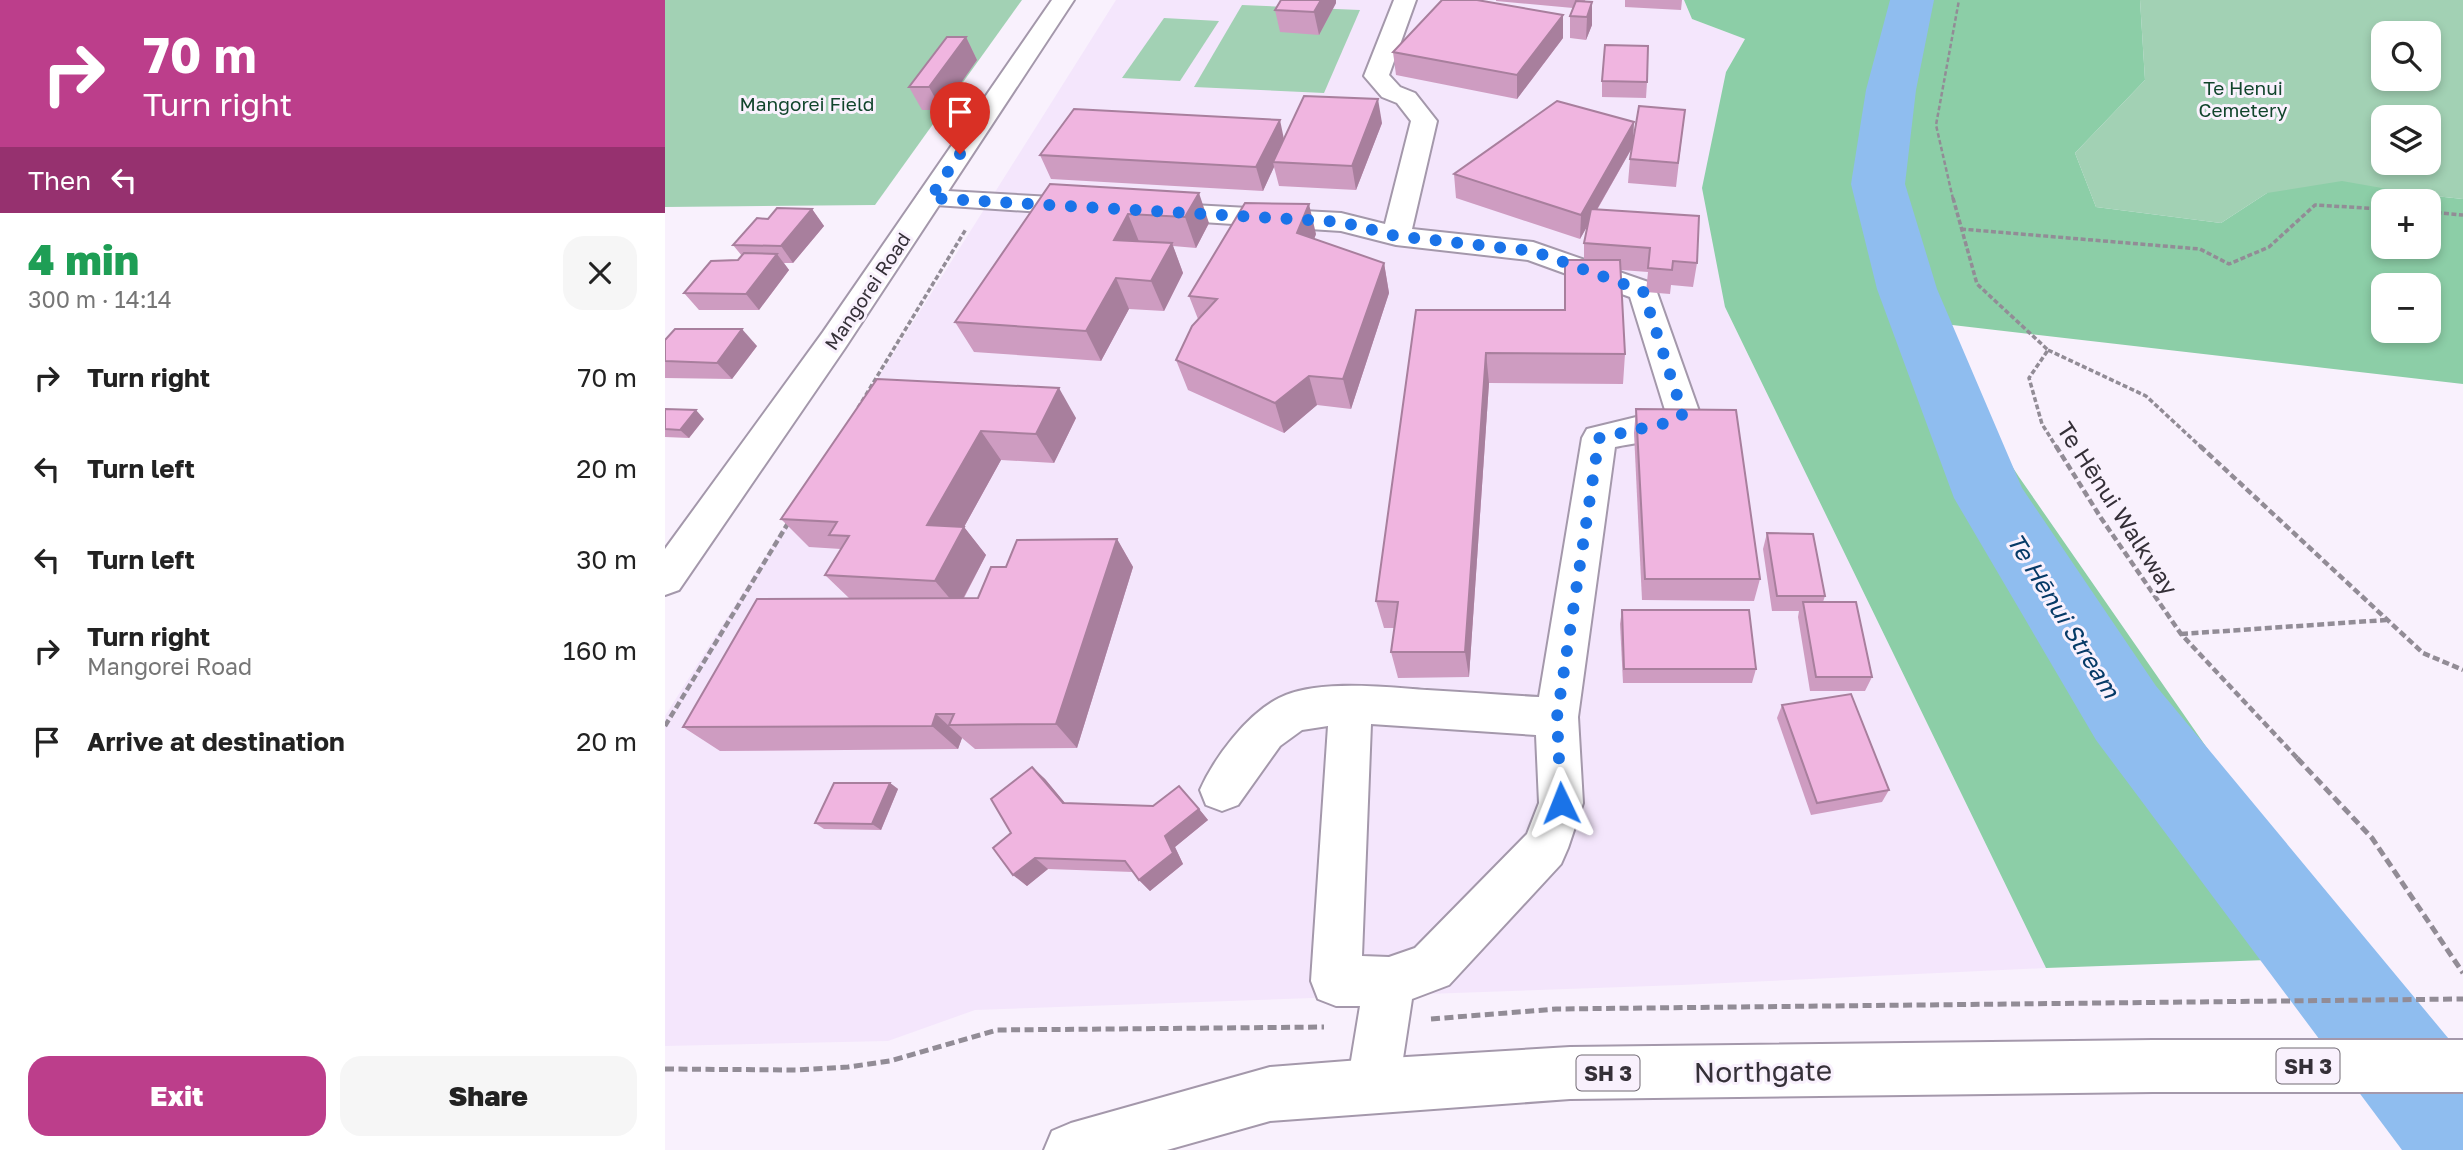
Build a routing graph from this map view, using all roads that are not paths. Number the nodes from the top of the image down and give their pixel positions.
1 (1063, 0) edge
2 (1405, 0) edge
3 (930, 198) junction
4 (1061, 205) junction
5 (1396, 236) junction
6 (1039, 237) edge
7 (665, 579) edge
8 (1350, 704) junction
9 (1557, 717) junction
10 (1222, 790) dead end
11 (1389, 982) junction
12 (2463, 1066) edge
13 (1373, 1085) junction
14 (1071, 1150) edge

1 - 3 main road, Mangorei Road
2 - 5 main road
3 - 4 main road
3 - 7 main road, Mangorei Road
4 - 5 main road
4 - 6 main road
5 - 9 main road
8 - 9 main road
8 - 10 main road
8 - 11 main road
9 - 11 main road
11 - 13 main road
12 - 13 main road, Northgate / SH 3
13 - 14 main road, Northgate / SH 3

